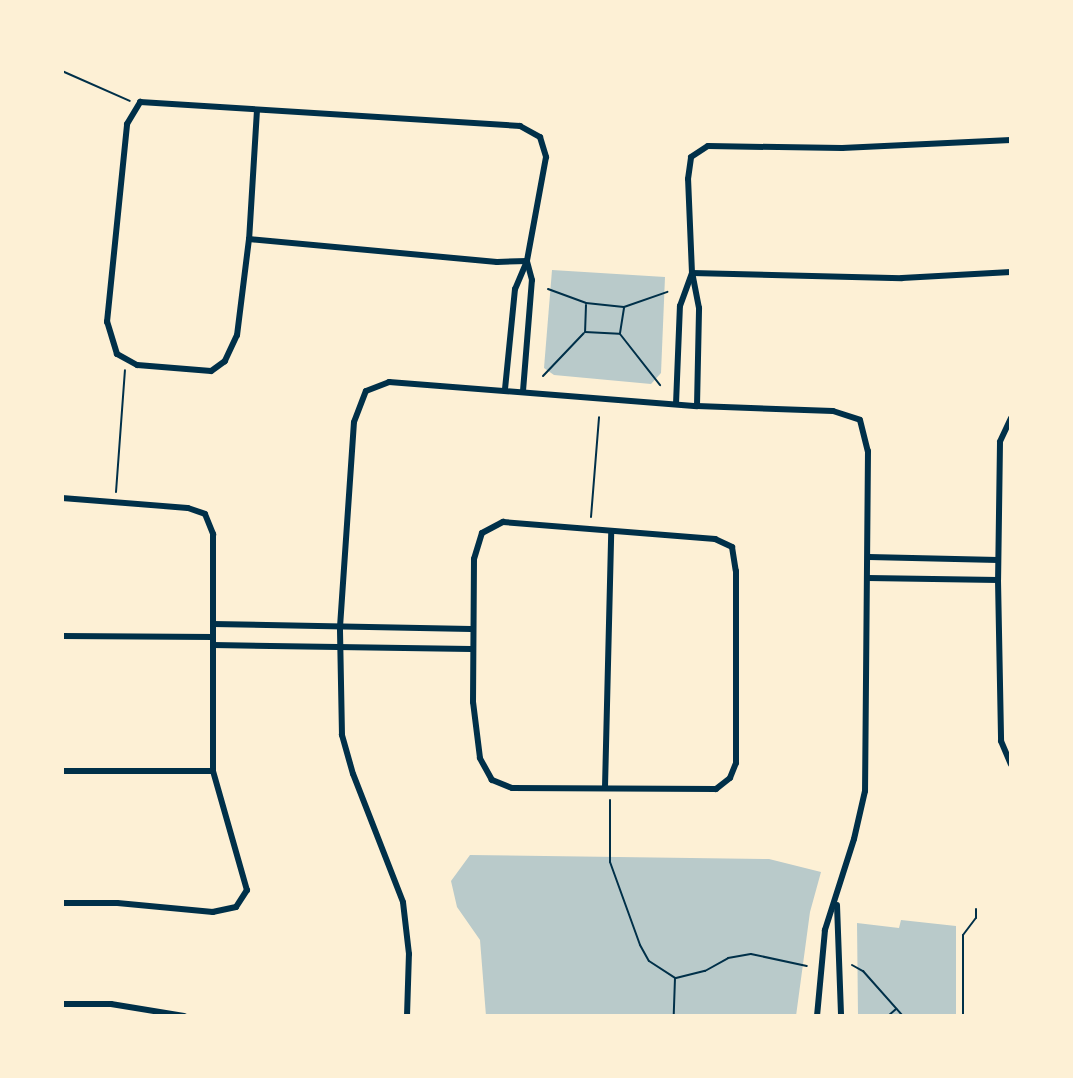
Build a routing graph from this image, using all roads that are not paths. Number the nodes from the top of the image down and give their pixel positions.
1 (257, 110) junction
2 (1011, 140) edge
3 (249, 239) junction
4 (527, 261) junction
5 (1011, 272) edge
6 (692, 273) junction
7 (505, 390) junction
8 (523, 391) junction
9 (676, 404) junction
10 (697, 406) junction
11 (1011, 418) edge
12 (62, 498) edge
13 (611, 533) junction
14 (869, 557) junction
15 (998, 560) junction
16 (868, 578) junction
17 (998, 580) junction
18 (213, 624) junction
19 (340, 627) junction
20 (471, 629) junction
21 (62, 636) edge
22 (213, 641) junction
23 (341, 647) junction
24 (471, 649) junction
25 (1011, 657) edge
26 (999, 658) junction
27 (1011, 764) edge
28 (62, 771) edge
29 (213, 771) junction
30 (608, 787) junction
31 (837, 901) junction
32 (62, 903) edge
33 (62, 1004) edge
34 (184, 1016) edge
35 (407, 1016) edge
36 (817, 1016) edge
37 (841, 1016) edge

1 - 3 street
1 - 3 street
1 - 4 street
2 - 6 street
3 - 4 street
4 - 7 street
4 - 8 street
5 - 6 street
6 - 9 street
6 - 10 street
7 - 8 street
7 - 19 street
8 - 9 street
9 - 10 street
10 - 14 street
11 - 15 street
12 - 18 street
13 - 20 street
13 - 30 street
13 - 30 street
14 - 15 street
14 - 16 street
15 - 17 street
16 - 17 street
16 - 31 street
17 - 26 street
18 - 19 street
18 - 22 street
19 - 20 street
19 - 23 street
20 - 24 street
21 - 22 street
22 - 23 street
22 - 29 street
23 - 24 street
23 - 35 street
24 - 30 street
25 - 26 street
26 - 27 street
28 - 29 street
29 - 32 street
31 - 36 street
31 - 37 street
33 - 34 street

